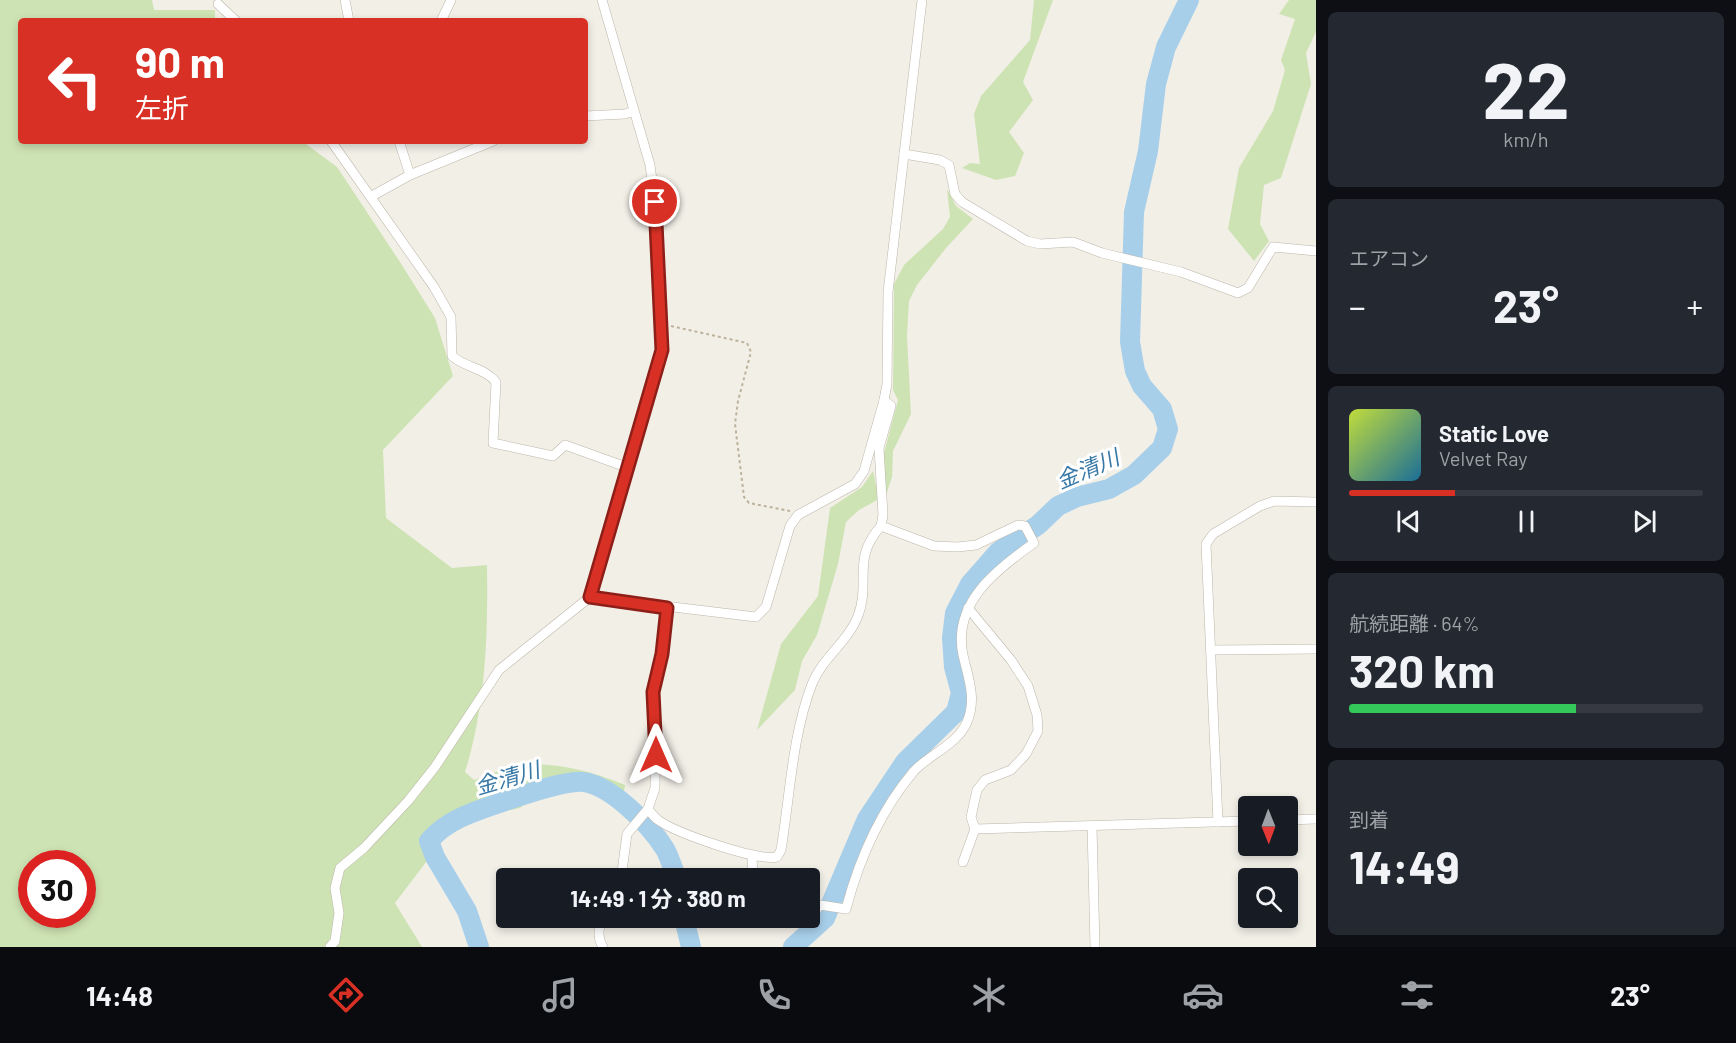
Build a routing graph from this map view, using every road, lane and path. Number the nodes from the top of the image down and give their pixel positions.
1 (345, 0) edge
2 (451, 0) edge
3 (602, 0) edge
4 (922, 0) edge
5 (218, 4) dead end
6 (233, 18) edge
7 (349, 18) edge
8 (442, 18) edge
9 (634, 111) junction
10 (588, 116) edge
11 (334, 144) edge
12 (400, 144) edge
13 (484, 144) edge
14 (904, 154) junction
15 (410, 175) junction
16 (372, 196) junction
17 (1316, 251) edge
18 (662, 325) junction
19 (884, 400) junction
20 (628, 468) junction
21 (1316, 502) edge
22 (798, 515) junction
23 (881, 526) junction
24 (590, 597) junction
25 (667, 608) junction
26 (968, 608) junction
27 (1316, 649) edge
28 (1211, 650) junction
29 (646, 811) junction
30 (1316, 819) edge
31 (1298, 820) edge
32 (1238, 821) edge
33 (1218, 822) junction
34 (1092, 826) junction
35 (975, 829) junction
36 (752, 856) junction
37 (963, 862) dead end
38 (622, 868) edge
39 (753, 868) edge
40 (820, 905) edge
41 (598, 928) edge
42 (330, 947) edge
43 (603, 947) edge
44 (1095, 947) edge

1 - 7 street
2 - 8 street
3 - 9 street
4 - 14 street
5 - 6 street
9 - 10 street
9 - 18 street
11 - 16 street
12 - 15 street
13 - 15 street
14 - 17 street
14 - 19 street
15 - 16 street
16 - 20 street
18 - 20 street
18 - 22 path
19 - 22 street
19 - 23 street
20 - 24 street
21 - 28 street
22 - 25 street
23 - 26 street
23 - 36 street
24 - 25 street
24 - 42 street
25 - 29 street
26 - 35 street
26 - 40 street
27 - 28 street
28 - 33 street
29 - 36 street
29 - 38 street
30 - 31 street
32 - 33 street
33 - 34 street
34 - 35 street
34 - 44 street
35 - 37 street
36 - 39 street
41 - 43 street

